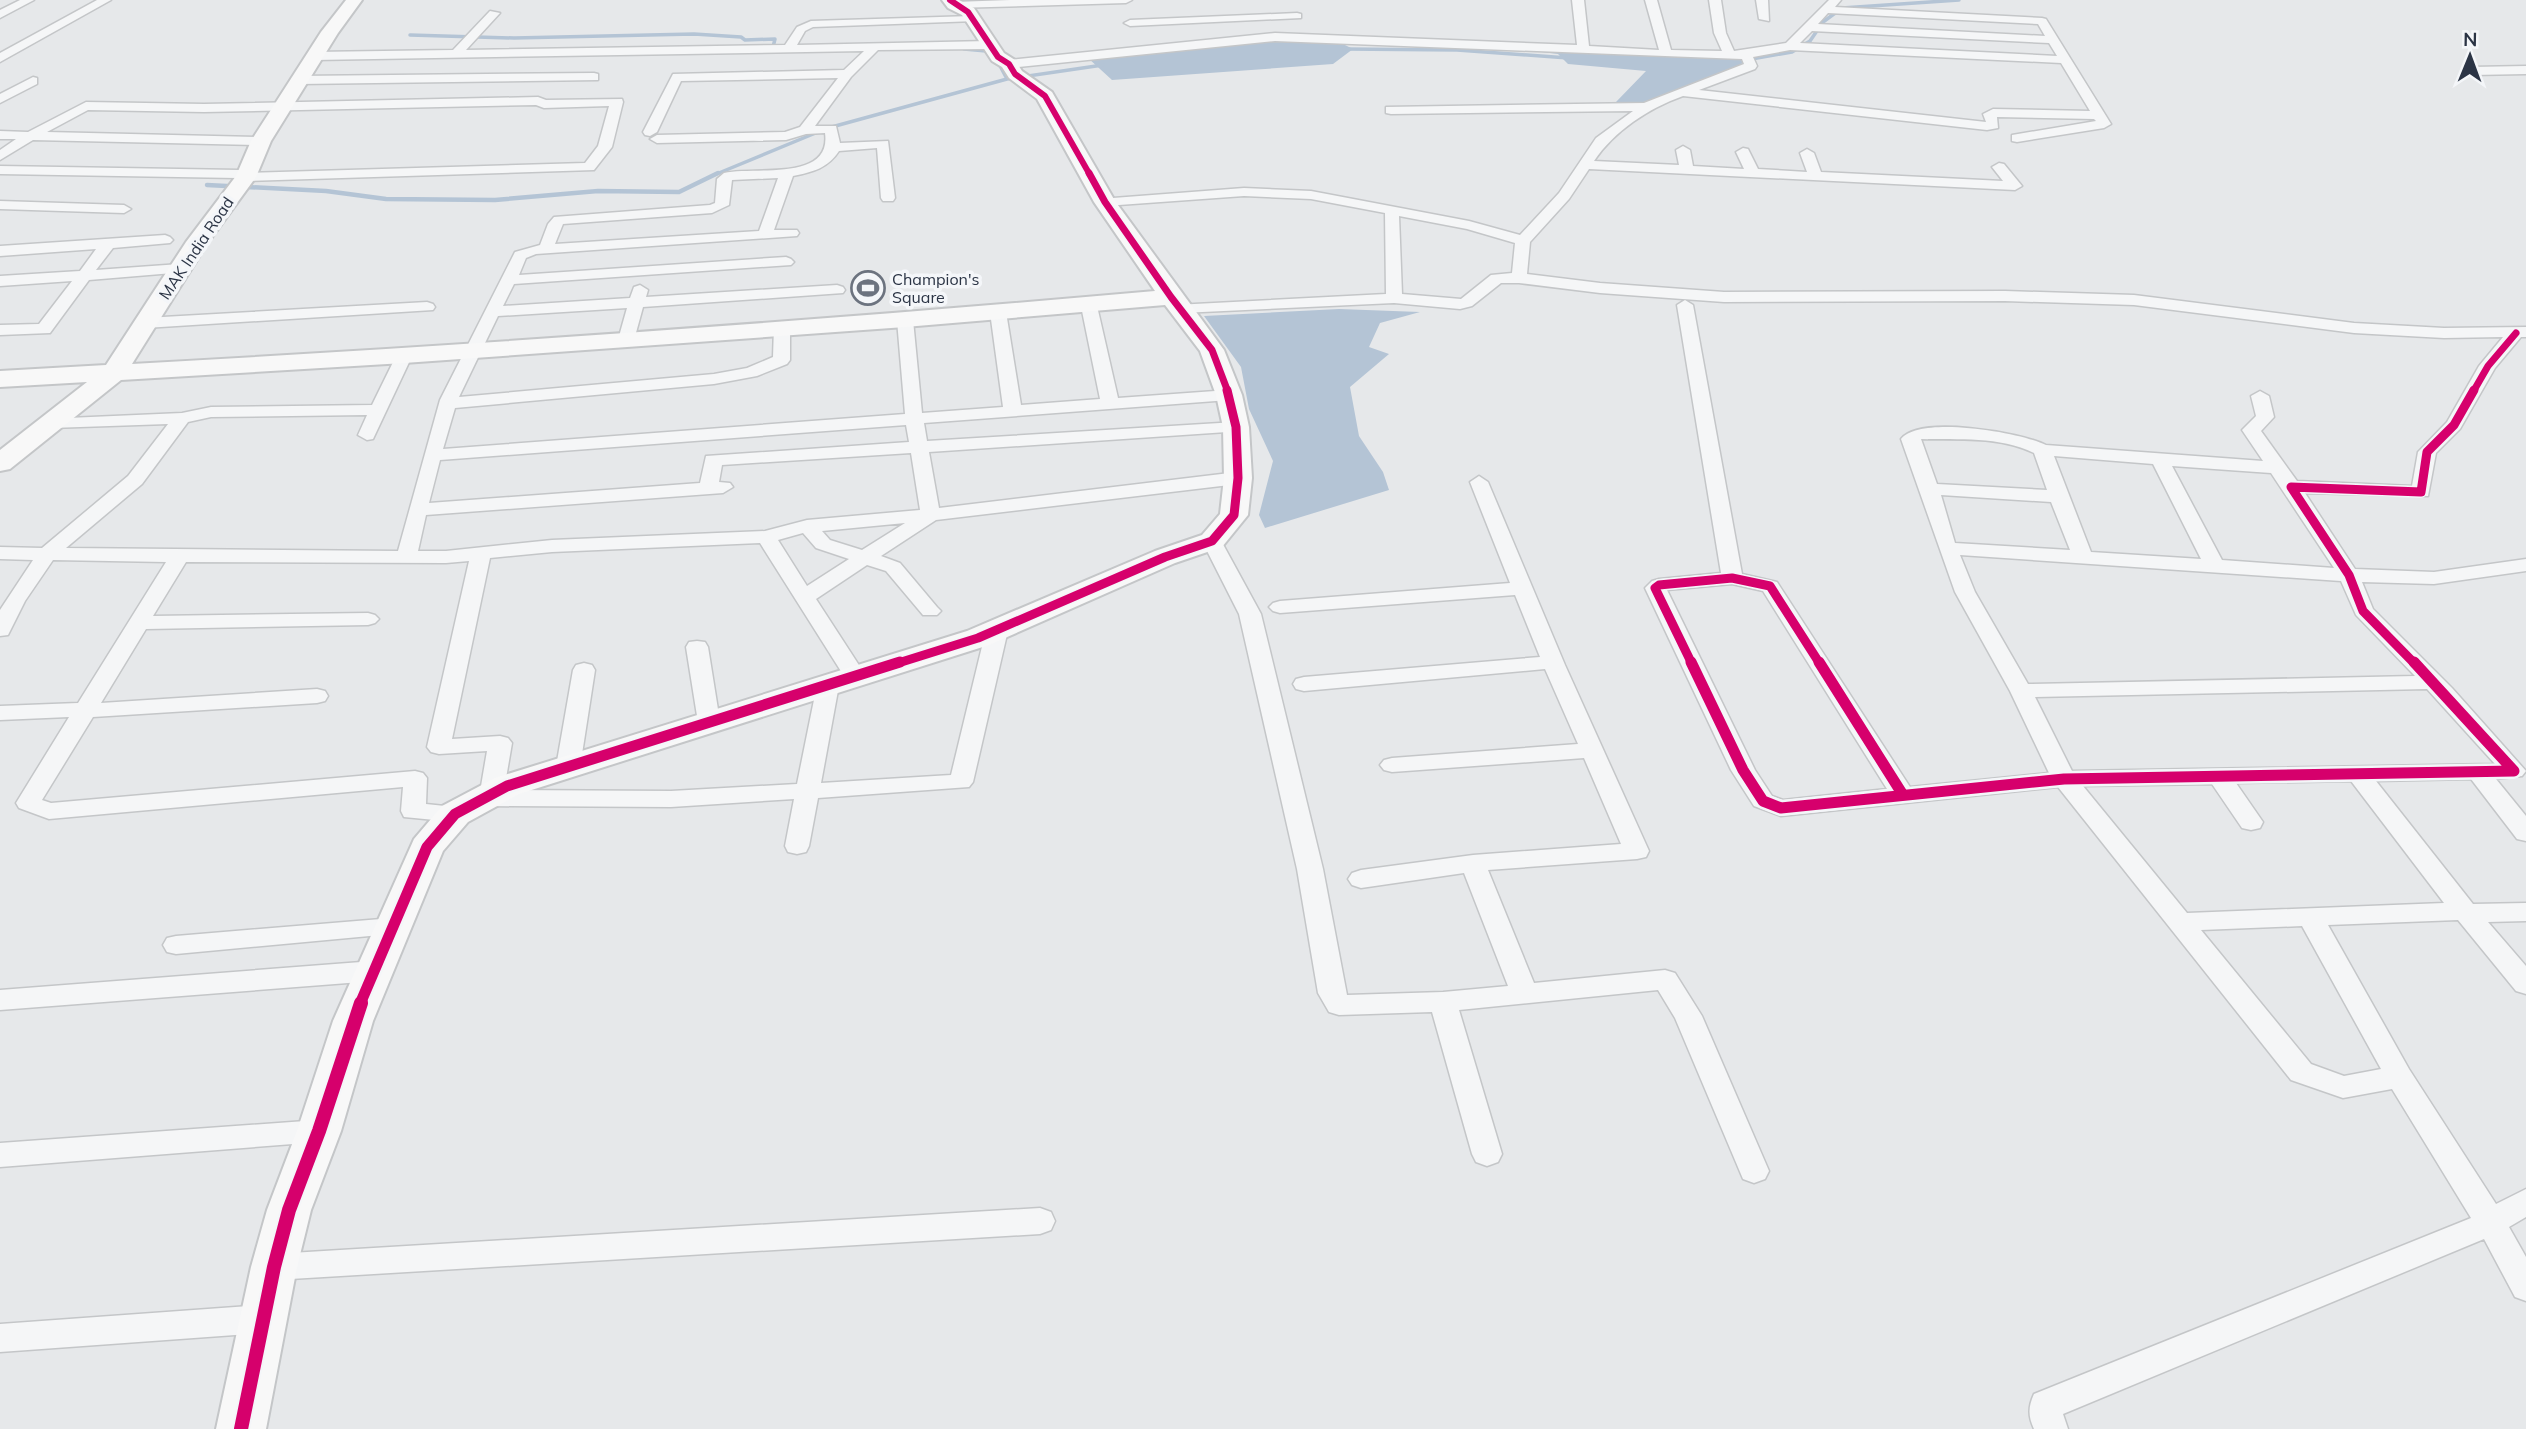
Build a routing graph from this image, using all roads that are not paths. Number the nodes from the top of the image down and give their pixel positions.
1 (28, 0) edge
2 (105, 0) edge
3 (354, 0) edge
4 (1128, 0) edge
5 (1578, 0) edge
6 (1651, 0) edge
7 (1715, 0) edge
8 (1762, 0) edge
9 (952, 3) edge
10 (1835, 8) edge
11 (494, 13) dead end
12 (0, 15) edge
13 (1297, 16) dead end
14 (972, 19) junction
15 (1765, 19) dead end
16 (1130, 23) junction
17 (1816, 28) junction
18 (2054, 40) junction
19 (989, 45) junction
20 (1798, 46) junction
21 (875, 47) junction
22 (789, 48) junction
23 (1583, 48) junction
24 (1134, 49) junction
25 (696, 50) junction
26 (613, 51) junction
27 (457, 53) junction
28 (1666, 54) junction
29 (1730, 55) junction
30 (314, 56) junction
31 (0, 58) edge
32 (1748, 58) junction
33 (2067, 60) junction
34 (2526, 69) edge
35 (2472, 71) dead end
36 (1017, 73) junction
37 (847, 74) junction
38 (677, 77) junction
39 (594, 78) junction
40 (299, 80) junction
41 (33, 81) dead end
42 (1684, 92) junction
43 (0, 99) edge
44 (617, 102) junction
45 (283, 106) junction
46 (1647, 107) junction
47 (1391, 110) dead end
48 (2098, 115) junction
49 (807, 130) junction
50 (0, 135) edge
51 (30, 136) junction
52 (2017, 138) dead end
53 (261, 141) junction
54 (833, 147) junction
55 (1683, 150) dead end
56 (1743, 152) dead end
57 (1808, 153) dead end
58 (0, 156) edge
59 (1869, 161) dead end
60 (1583, 165) junction
61 (1940, 165) dead end
62 (1999, 167) dead end
63 (0, 170) edge
64 (1687, 172) junction
65 (787, 173) junction
66 (1754, 175) junction
67 (1816, 178) junction
68 (1882, 181) junction
69 (241, 183) junction
70 (1945, 185) junction
71 (668, 196) dead end
72 (888, 198) dead end
73 (1105, 202) junction
74 (0, 205) edge
75 (124, 209) dead end
76 (1392, 211) junction
77 (663, 212) junction
78 (792, 233) dead end
79 (765, 235) junction
80 (166, 240) dead end
81 (655, 241) junction
82 (1523, 241) junction
83 (108, 244) junction
84 (546, 249) junction
85 (0, 251) edge
86 (786, 262) dead end
87 (180, 269) junction
88 (646, 271) junction
89 (87, 276) junction
90 (1519, 278) junction
91 (509, 280) junction
92 (0, 281) edge
93 (837, 290) dead end
94 (1394, 298) junction
95 (637, 302) junction
96 (1176, 302) junction
97 (1685, 305) dead end
98 (1089, 306) junction
99 (427, 307) dead end
100 (494, 310) junction
101 (998, 312) junction
102 (905, 320) junction
103 (145, 323) junction
104 (782, 327) junction
105 (0, 330) edge
106 (2521, 333) edge
107 (626, 340) junction
108 (470, 350) junction
109 (404, 356) junction
110 (114, 373) junction
111 (5, 383) edge
112 (2260, 396) dead end
113 (448, 403) junction
114 (1110, 404) junction
115 (379, 410) junction
116 (1013, 411) junction
117 (1232, 411) junction
118 (182, 418) junction
119 (914, 419) junction
120 (51, 423) junction
121 (367, 435) dead end
122 (919, 447) junction
123 (2042, 450) junction
124 (434, 455) junction
125 (2160, 460) junction
126 (0, 463) edge
127 (2277, 468) junction
128 (1238, 478) junction
129 (1479, 482) dead end
130 (2291, 487) junction
131 (1929, 489) junction
132 (2059, 497) junction
133 (419, 510) junction
134 (931, 515) junction
135 (807, 526) junction
136 (899, 536) junction
137 (766, 537) junction
138 (1212, 541) junction
139 (1947, 548) junction
140 (0, 553) edge
141 (481, 553) junction
142 (47, 554) junction
143 (180, 556) junction
144 (406, 557) junction
145 (2083, 557) junction
146 (864, 558) junction
147 (2526, 565) edge
148 (893, 567) junction
149 (2215, 567) junction
150 (2349, 575) junction
151 (1732, 578) junction
152 (1522, 588) junction
153 (804, 597) junction
154 (1280, 607) dead end
155 (930, 611) dead end
156 (368, 619) dead end
157 (139, 623) junction
158 (0, 630) edge
159 (997, 630) junction
160 (697, 647) dead end
161 (1553, 662) junction
162 (584, 670) dead end
163 (841, 681) junction
164 (2433, 682) junction
165 (1304, 684) dead end
166 (2021, 691) junction
167 (317, 696) dead end
168 (87, 709) junction
169 (0, 713) edge
170 (709, 722) junction
171 (1592, 750) junction
172 (1392, 765) dead end
173 (568, 767) junction
174 (2520, 771) edge
175 (2478, 772) junction
176 (2359, 775) junction
177 (2220, 778) junction
178 (2064, 779) junction
179 (807, 791) junction
180 (1903, 795) junction
181 (488, 796) junction
182 (454, 814) junction
183 (2251, 822) dead end
184 (2526, 833) edge
185 (797, 846) dead end
186 (1473, 863) junction
187 (1361, 879) dead end
188 (2468, 912) junction
189 (2526, 912) edge
190 (2310, 917) junction
191 (2178, 922) junction
192 (393, 927) junction
193 (176, 945) dead end
194 (374, 971) junction
195 (2526, 984) edge
196 (1525, 994) junction
197 (0, 1000) edge
198 (1443, 1002) junction
199 (2399, 1077) junction
200 (319, 1130) junction
201 (1487, 1154) dead end
202 (3, 1159) edge
203 (1754, 1171) dead end
204 (2526, 1201) edge
205 (1040, 1221) dead end
206 (2491, 1223) junction
207 (274, 1267) junction
208 (2526, 1287) edge
209 (263, 1319) junction
210 (0, 1338) edge
211 (241, 1429) edge
212 (2051, 1429) edge

1 - 12 street
2 - 31 street
3 - 30 street, MAK India Road
4 - 9 street
4 - 16 street
5 - 23 street
6 - 28 street
7 - 29 street
8 - 15 street
9 - 14 street
10 - 17 street
10 - 18 street
11 - 27 street
13 - 16 street
14 - 19 street
14 - 22 street
16 - 24 street
17 - 18 street
17 - 20 street
18 - 33 street
19 - 21 street
19 - 36 street
20 - 32 street
20 - 33 street
21 - 22 street
21 - 37 street
22 - 25 street
23 - 24 street
23 - 28 street
24 - 36 street
25 - 26 street
25 - 38 street
26 - 27 street
26 - 39 street
27 - 30 street
28 - 29 street
29 - 32 street
30 - 40 street, MAK India Road
32 - 42 street
33 - 48 street
34 - 35 street
36 - 73 street
37 - 38 street
37 - 49 street
38 - 49 street
39 - 40 street
39 - 44 street
40 - 45 street, MAK India Road
41 - 43 street
42 - 46 street
42 - 48 street
44 - 45 street
44 - 69 street
45 - 51 street
45 - 53 street, MAK India Road
46 - 47 street
46 - 60 street
48 - 52 street
49 - 54 street
50 - 51 street
51 - 53 street
51 - 58 street
53 - 69 street, MAK India Road
54 - 65 street
54 - 72 street
55 - 64 street
56 - 66 street
57 - 67 street
59 - 68 street
60 - 64 street
60 - 82 street
61 - 70 street
62 - 70 street
63 - 69 street
64 - 66 street
65 - 77 street
65 - 79 street
66 - 67 street
67 - 68 street
68 - 70 street
69 - 87 street, MAK India Road
71 - 77 street
73 - 76 street
73 - 96 street
74 - 75 street
76 - 82 street
76 - 94 street
77 - 81 street
77 - 84 street
78 - 79 street
79 - 81 street
80 - 83 street
81 - 84 street
81 - 88 street
82 - 90 street
83 - 85 street
83 - 89 street
84 - 91 street
86 - 88 street
87 - 89 street
87 - 103 street, MAK India Road
88 - 91 street
88 - 95 street
89 - 92 street
89 - 105 street
90 - 94 street
90 - 106 street
91 - 100 street
93 - 95 street
94 - 96 street
95 - 100 street
95 - 107 street
96 - 98 street
96 - 117 street
97 - 151 street
98 - 101 street
98 - 114 street
99 - 103 street
100 - 108 street
101 - 102 street
101 - 116 street
102 - 104 street
102 - 119 street
103 - 110 street, MAK India Road
104 - 107 street
104 - 113 street
106 - 130 street
107 - 108 street
108 - 109 street
108 - 113 street
109 - 110 street
109 - 115 street
110 - 111 street
110 - 120 street, MAK India Road
112 - 127 street
113 - 124 street
114 - 116 street
114 - 117 street
115 - 118 street
115 - 121 street
116 - 119 street
117 - 122 street
117 - 128 street
118 - 120 street
118 - 142 street
119 - 122 street
119 - 124 street
120 - 126 street, MAK India Road
122 - 133 street
122 - 134 street
123 - 125 street
123 - 131 street
123 - 132 street
124 - 133 street
125 - 127 street
125 - 149 street
127 - 130 street
128 - 134 street
128 - 138 street
129 - 152 street
130 - 150 street
131 - 132 street
131 - 139 street
132 - 145 street
133 - 144 street
134 - 135 street
134 - 136 street
135 - 137 street
135 - 146 street
136 - 146 street
136 - 148 street
137 - 141 street
137 - 153 street
138 - 159 street
138 - 198 street
139 - 145 street
139 - 166 street
140 - 142 street
141 - 144 street
141 - 181 street
142 - 143 street
142 - 158 street
143 - 144 street
143 - 157 street
145 - 149 street
146 - 148 street
146 - 153 street
147 - 150 street
148 - 155 street
149 - 150 street
150 - 164 street
151 - 180 street
151 - 180 street
152 - 154 street
152 - 161 street
153 - 163 street
156 - 157 street
157 - 168 street
159 - 163 street
159 - 179 street
160 - 170 street
161 - 165 street
161 - 171 street
162 - 173 street
163 - 170 street
163 - 179 street
164 - 166 street
164 - 174 street
166 - 178 street
167 - 168 street
168 - 169 street
168 - 182 street
170 - 173 street
171 - 172 street
171 - 186 street
173 - 181 street
174 - 175 street
175 - 176 street
175 - 184 street
176 - 177 street
176 - 188 street
177 - 178 street
177 - 183 street
178 - 180 street
178 - 191 street
179 - 181 street
179 - 185 street
181 - 182 street
182 - 192 street
186 - 187 street
186 - 196 street
188 - 189 street
188 - 190 street
188 - 195 street
190 - 191 street
190 - 199 street
191 - 199 street
192 - 193 street
192 - 194 street
194 - 197 street
194 - 200 street
196 - 198 street
196 - 203 street
198 - 201 street
199 - 206 street
200 - 202 street
200 - 207 street
204 - 206 street
205 - 207 street
206 - 208 street
206 - 212 street
207 - 209 street
209 - 210 street
209 - 211 street

